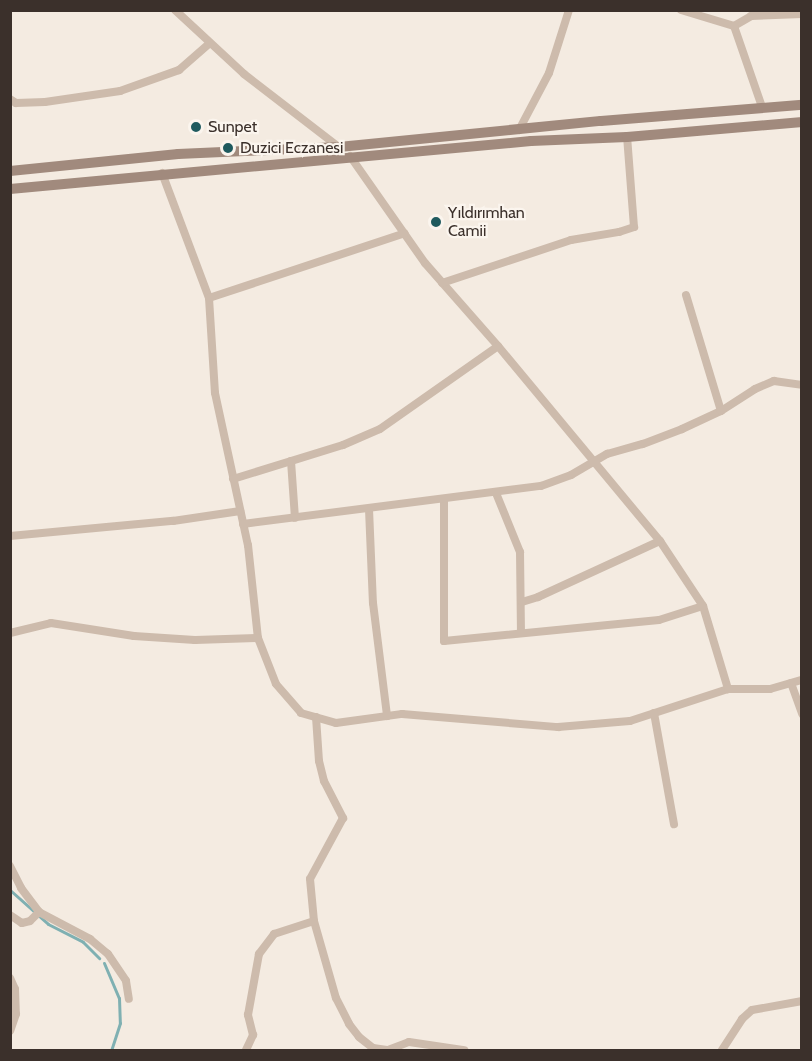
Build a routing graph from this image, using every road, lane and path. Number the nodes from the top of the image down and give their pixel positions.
1 (175, 10) edge
2 (569, 10) edge
3 (681, 10) edge
4 (751, 13) edge
5 (801, 14) edge
6 (734, 26) junction
7 (210, 44) junction
8 (10, 99) edge
9 (801, 105) edge
10 (762, 107) junction
11 (801, 122) edge
12 (519, 130) junction
13 (627, 137) junction
14 (339, 147) junction
15 (355, 159) junction
16 (10, 171) edge
17 (162, 173) junction
18 (10, 189) edge
19 (405, 233) junction
20 (442, 283) junction
21 (686, 295) dead end
22 (208, 298) junction
23 (498, 346) junction
24 (801, 385) edge
25 (721, 411) junction
26 (291, 461) junction
27 (594, 462) junction
28 (234, 479) junction
29 (496, 493) junction
30 (444, 500) junction
31 (369, 509) junction
32 (240, 511) junction
33 (295, 518) junction
34 (243, 524) junction
35 (10, 536) edge
36 (660, 541) junction
37 (522, 602) junction
38 (703, 606) junction
39 (10, 633) edge
40 (521, 633) junction
41 (258, 638) junction
42 (801, 680) edge
43 (791, 683) junction
44 (728, 689) junction
45 (654, 713) junction
46 (801, 714) edge
47 (387, 716) junction
48 (316, 717) junction
49 (674, 824) dead end
50 (10, 866) edge
51 (10, 915) edge
52 (37, 915) junction
53 (314, 921) junction
54 (10, 978) edge
55 (129, 999) dead end
56 (801, 1001) edge
57 (10, 1031) edge
58 (246, 1050) edge
59 (387, 1050) edge
60 (464, 1050) edge
61 (722, 1050) edge

1 - 7 street
2 - 12 street
3 - 6 street
4 - 5 street
4 - 6 street
6 - 10 street
7 - 8 street
7 - 14 street
9 - 10 main road
10 - 12 main road
11 - 13 main road
12 - 14 main road
13 - 15 main road
13 - 20 street
14 - 15 street
14 - 16 main road
15 - 17 main road
15 - 19 street
17 - 18 main road
17 - 22 street
19 - 20 street
19 - 22 street
20 - 23 street
21 - 25 street
22 - 28 street
23 - 26 street
23 - 27 street
24 - 25 street
25 - 27 street
26 - 28 street
26 - 33 street
27 - 29 street
27 - 36 street
28 - 32 street
29 - 30 street
29 - 37 street
30 - 31 street
30 - 40 street
31 - 33 street
31 - 47 street
32 - 34 street
32 - 35 street
33 - 34 street
34 - 41 street
36 - 37 street
36 - 38 street
37 - 40 street
38 - 40 street
38 - 44 street
39 - 41 street
41 - 48 street
42 - 43 street
43 - 44 street
43 - 46 street
44 - 45 street
45 - 47 street
45 - 49 street
47 - 48 street
48 - 53 street
50 - 52 street
51 - 52 street
52 - 55 street
53 - 58 street
53 - 59 street
54 - 57 street
56 - 61 street
59 - 60 street

